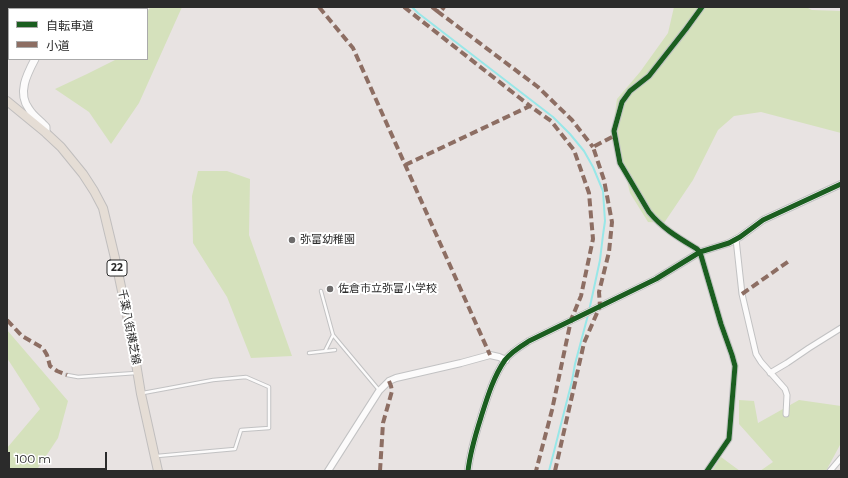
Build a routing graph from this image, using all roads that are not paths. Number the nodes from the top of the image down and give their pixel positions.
1 (702, 7) edge
2 (34, 60) edge
3 (7, 101) edge
4 (46, 133) junction
5 (841, 184) edge
6 (736, 239) junction
7 (700, 252) junction
8 (321, 290) dead end
9 (841, 328) edge
10 (333, 335) junction
11 (335, 350) dead end
12 (325, 351) junction
13 (309, 353) dead end
14 (506, 360) junction
15 (138, 373) junction
16 (770, 373) junction
17 (67, 375) dead end
18 (379, 391) junction
19 (141, 394) junction
20 (786, 414) dead end
21 (154, 456) junction
22 (841, 458) edge
23 (158, 471) edge
24 (328, 471) edge
25 (468, 471) edge
26 (707, 471) edge
27 (830, 471) edge

1 - 7 street
2 - 4 main road
3 - 4 main road, 千葉八街横芝線 / 22
4 - 15 main road, 千葉八街横芝線 / 22
5 - 6 street
6 - 7 street
6 - 16 street
7 - 14 street
7 - 26 street
8 - 10 lane
9 - 16 street
10 - 12 lane
10 - 18 lane
11 - 12 lane
12 - 13 lane
14 - 18 street
14 - 25 street
15 - 17 lane
15 - 19 main road, 千葉八街横芝線 / 22
16 - 20 street
18 - 24 street
19 - 21 main road, 千葉八街横芝線 / 22
19 - 21 lane
21 - 23 main road, 千葉八街横芝線 / 22
22 - 27 street

